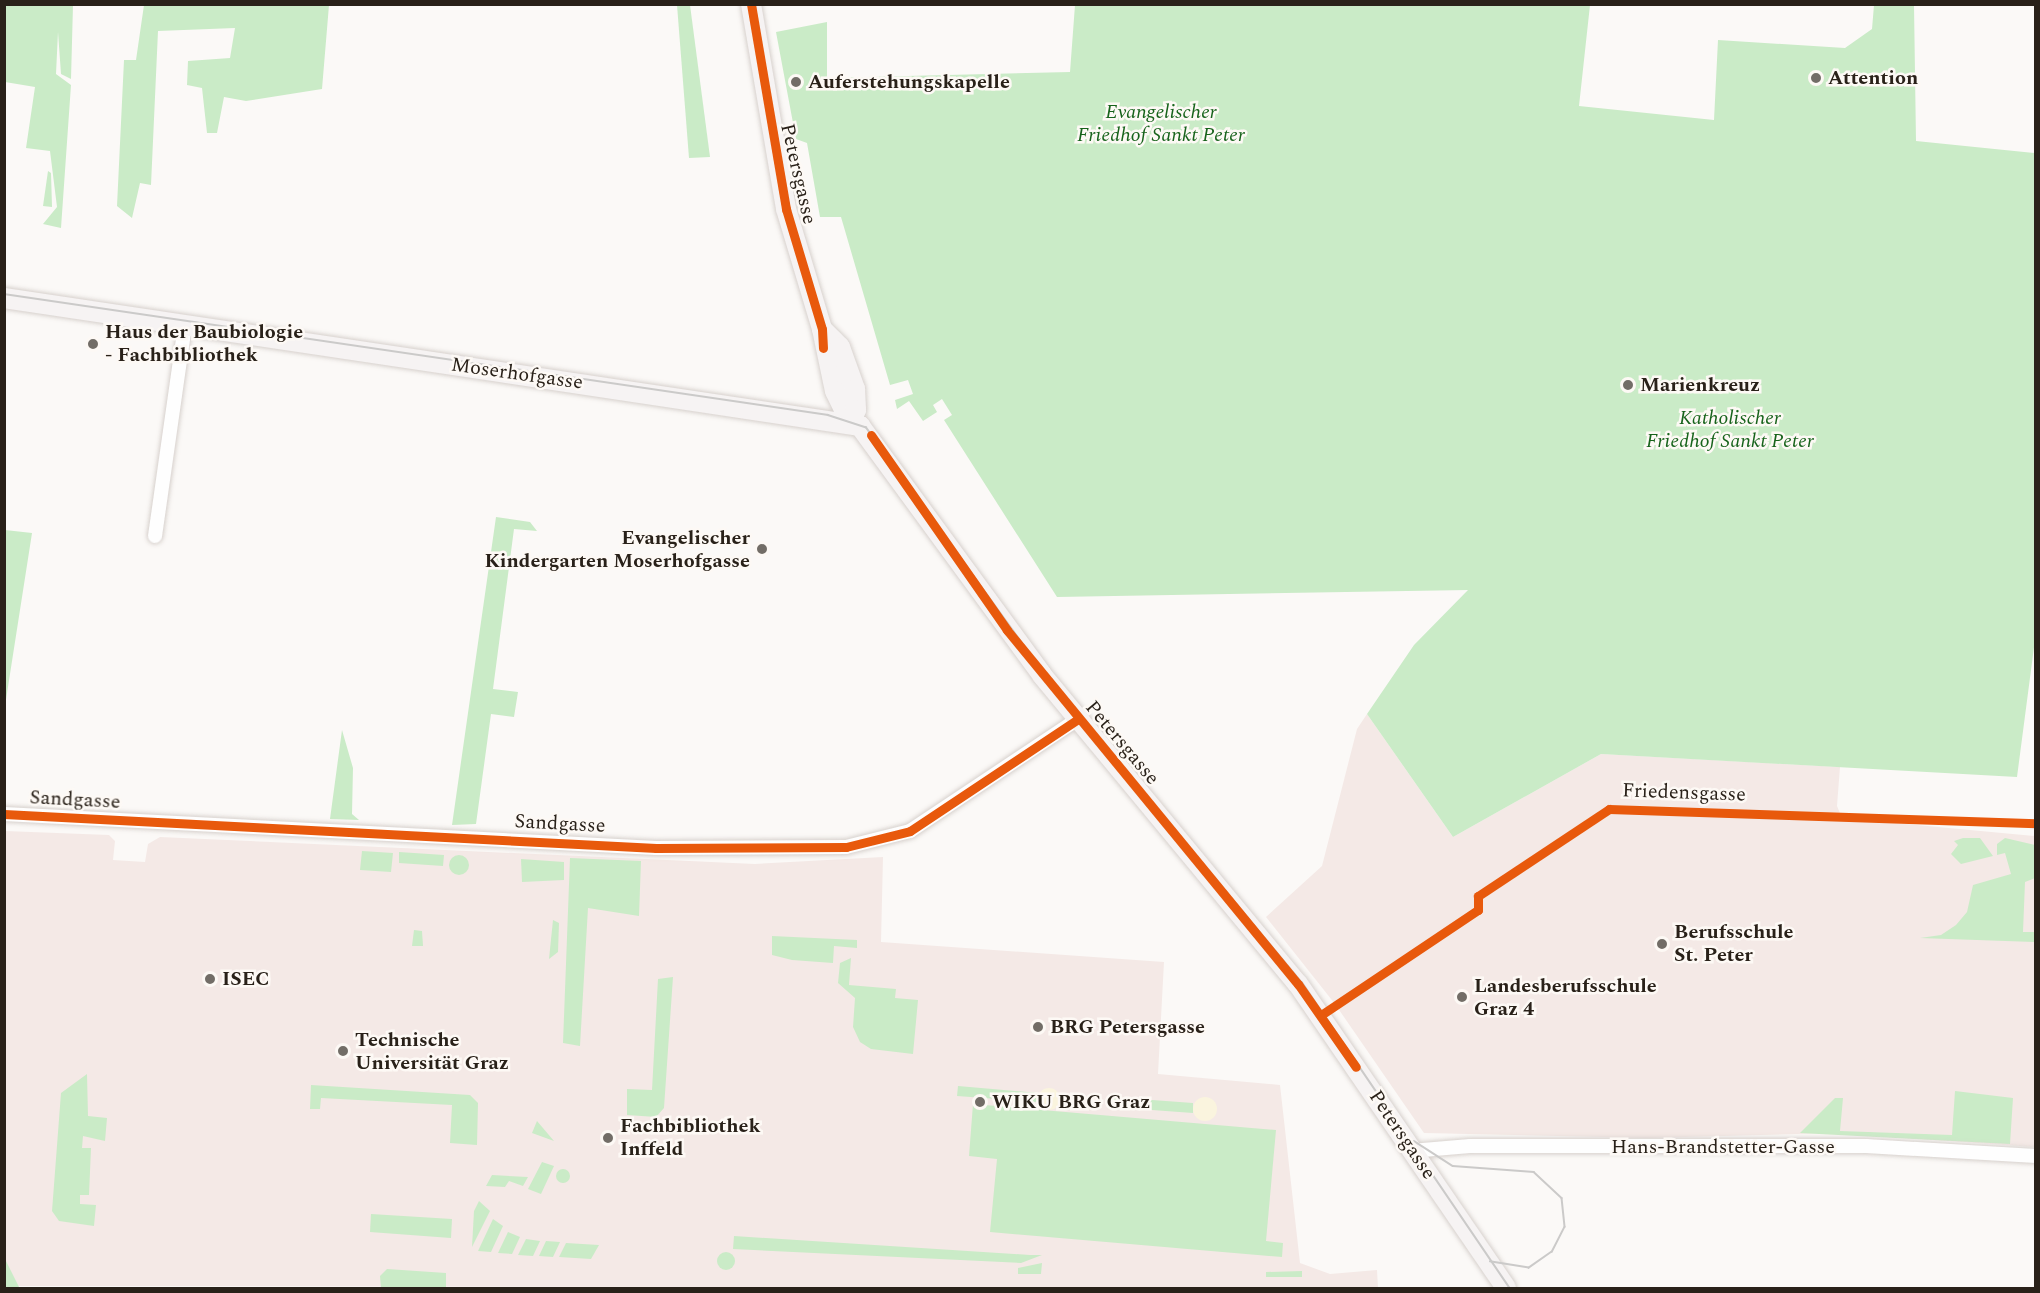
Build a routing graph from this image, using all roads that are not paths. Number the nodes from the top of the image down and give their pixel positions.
1 (751, 4) edge
2 (4, 298) edge
3 (185, 325) junction
4 (850, 422) junction
5 (155, 536) dead end
6 (1078, 719) junction
7 (4, 814) edge
8 (1412, 1151) junction
9 (2036, 1156) edge
10 (1506, 1288) edge

1 - 4 main road, Petersgasse
2 - 3 main road, Moserhofgasse
3 - 4 main road, Moserhofgasse
3 - 5 street
4 - 6 main road, Petersgasse
6 - 7 street, Sandgasse
6 - 8 main road, Petersgasse
8 - 9 street, Hans-Brandstetter-Gasse
8 - 10 main road, Petersgasse

